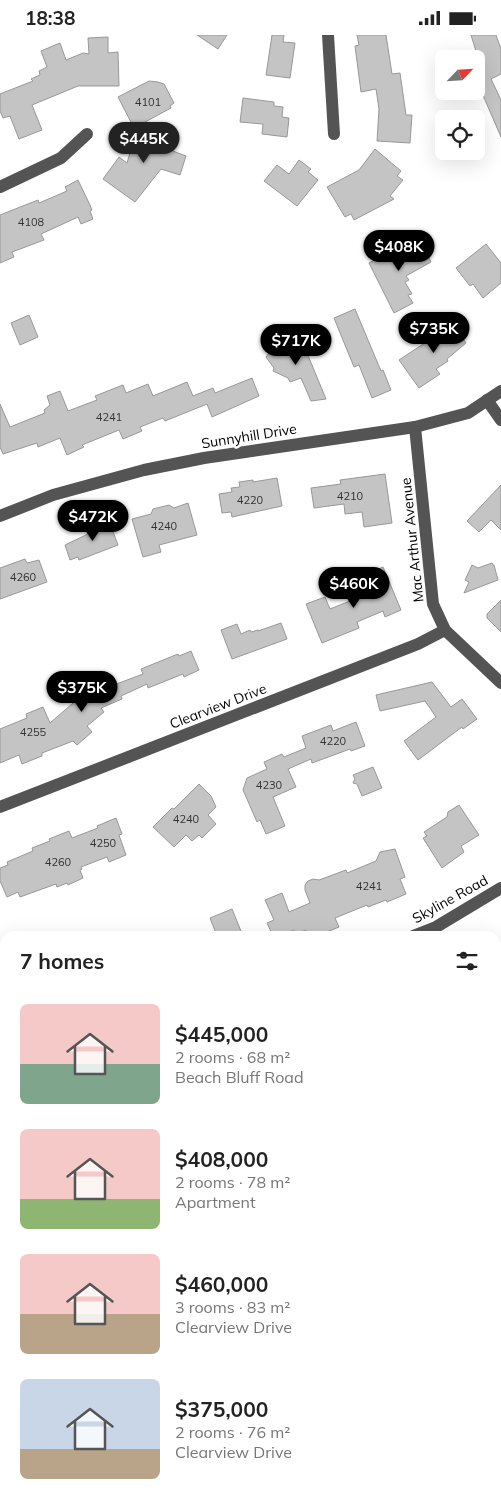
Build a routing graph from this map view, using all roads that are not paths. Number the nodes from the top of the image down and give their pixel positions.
1 (328, 35) edge
2 (87, 134) dead end
3 (334, 134) dead end
4 (0, 186) edge
5 (501, 391) edge
6 (487, 400) junction
7 (501, 419) edge
8 (415, 427) junction
9 (0, 516) edge
10 (445, 630) junction
11 (501, 683) edge
12 (0, 807) edge
13 (501, 888) edge
14 (426, 931) edge

1 - 3 street
2 - 4 street
5 - 6 street, Sunnyhill Drive
6 - 7 street
6 - 8 street, Sunnyhill Drive
8 - 9 street, Sunnyhill Drive
8 - 10 street, Mac Arthur Avenue
10 - 11 street, Mac Arthur Avenue
10 - 12 street, Clearview Drive
13 - 14 street, Skyline Road

